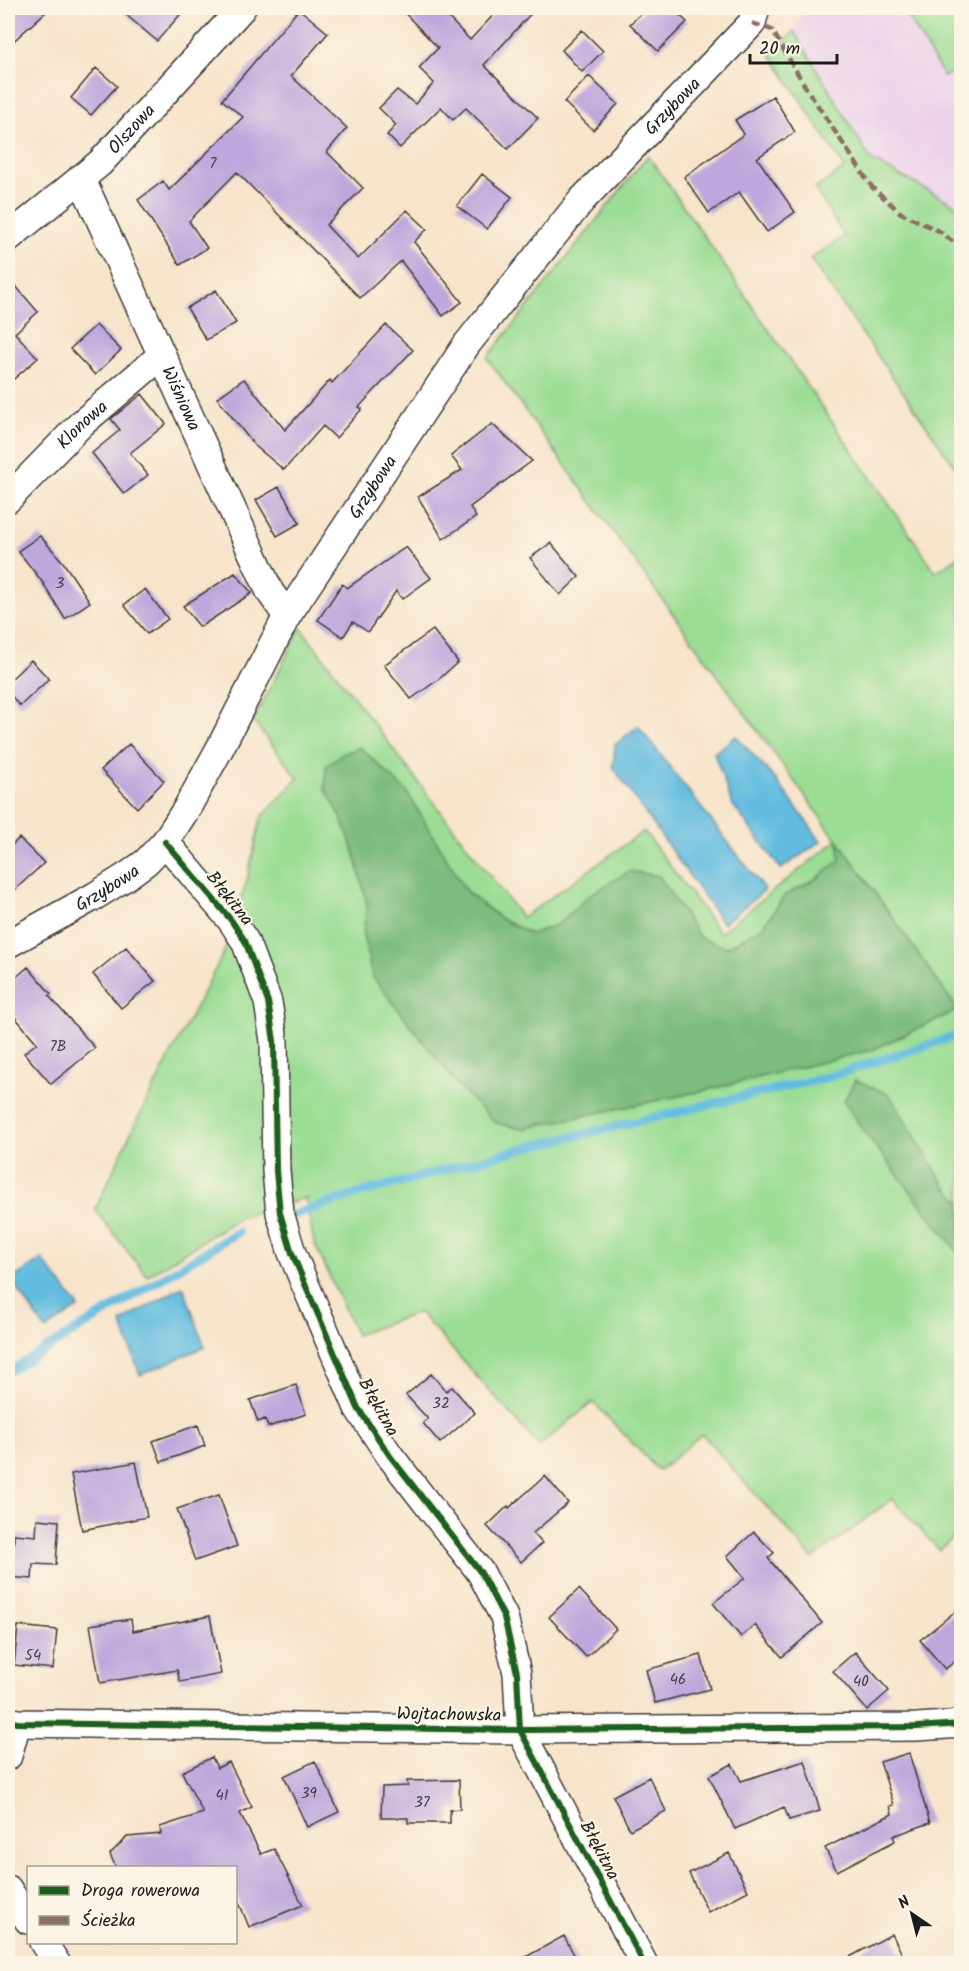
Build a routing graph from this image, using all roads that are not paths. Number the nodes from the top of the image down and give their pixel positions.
1 (242, 8) edge
2 (754, 15) edge
3 (81, 178) junction
4 (8, 238) edge
5 (162, 355) junction
6 (8, 499) edge
7 (287, 616) junction
8 (165, 842) junction
9 (8, 944) edge
10 (12, 1722) edge
11 (962, 1724) edge
12 (520, 1730) junction
13 (8, 1756) edge
14 (8, 1889) edge
15 (27, 1918) edge
16 (44, 1944) edge
17 (57, 1964) edge
18 (644, 1964) edge

1 - 3 street, Olszowa
2 - 7 street, Grzybowa
3 - 4 street, Olszowa
3 - 5 street, Wiśniowa
5 - 6 street, Klonowa
5 - 7 street, Wiśniowa
7 - 8 street, Grzybowa
8 - 9 street, Grzybowa
8 - 12 street, Błękitna
10 - 12 street, Wojtachowska
10 - 13 street
11 - 12 street, Wojtachowska
12 - 18 street, Błękitna
14 - 15 street
16 - 17 street

